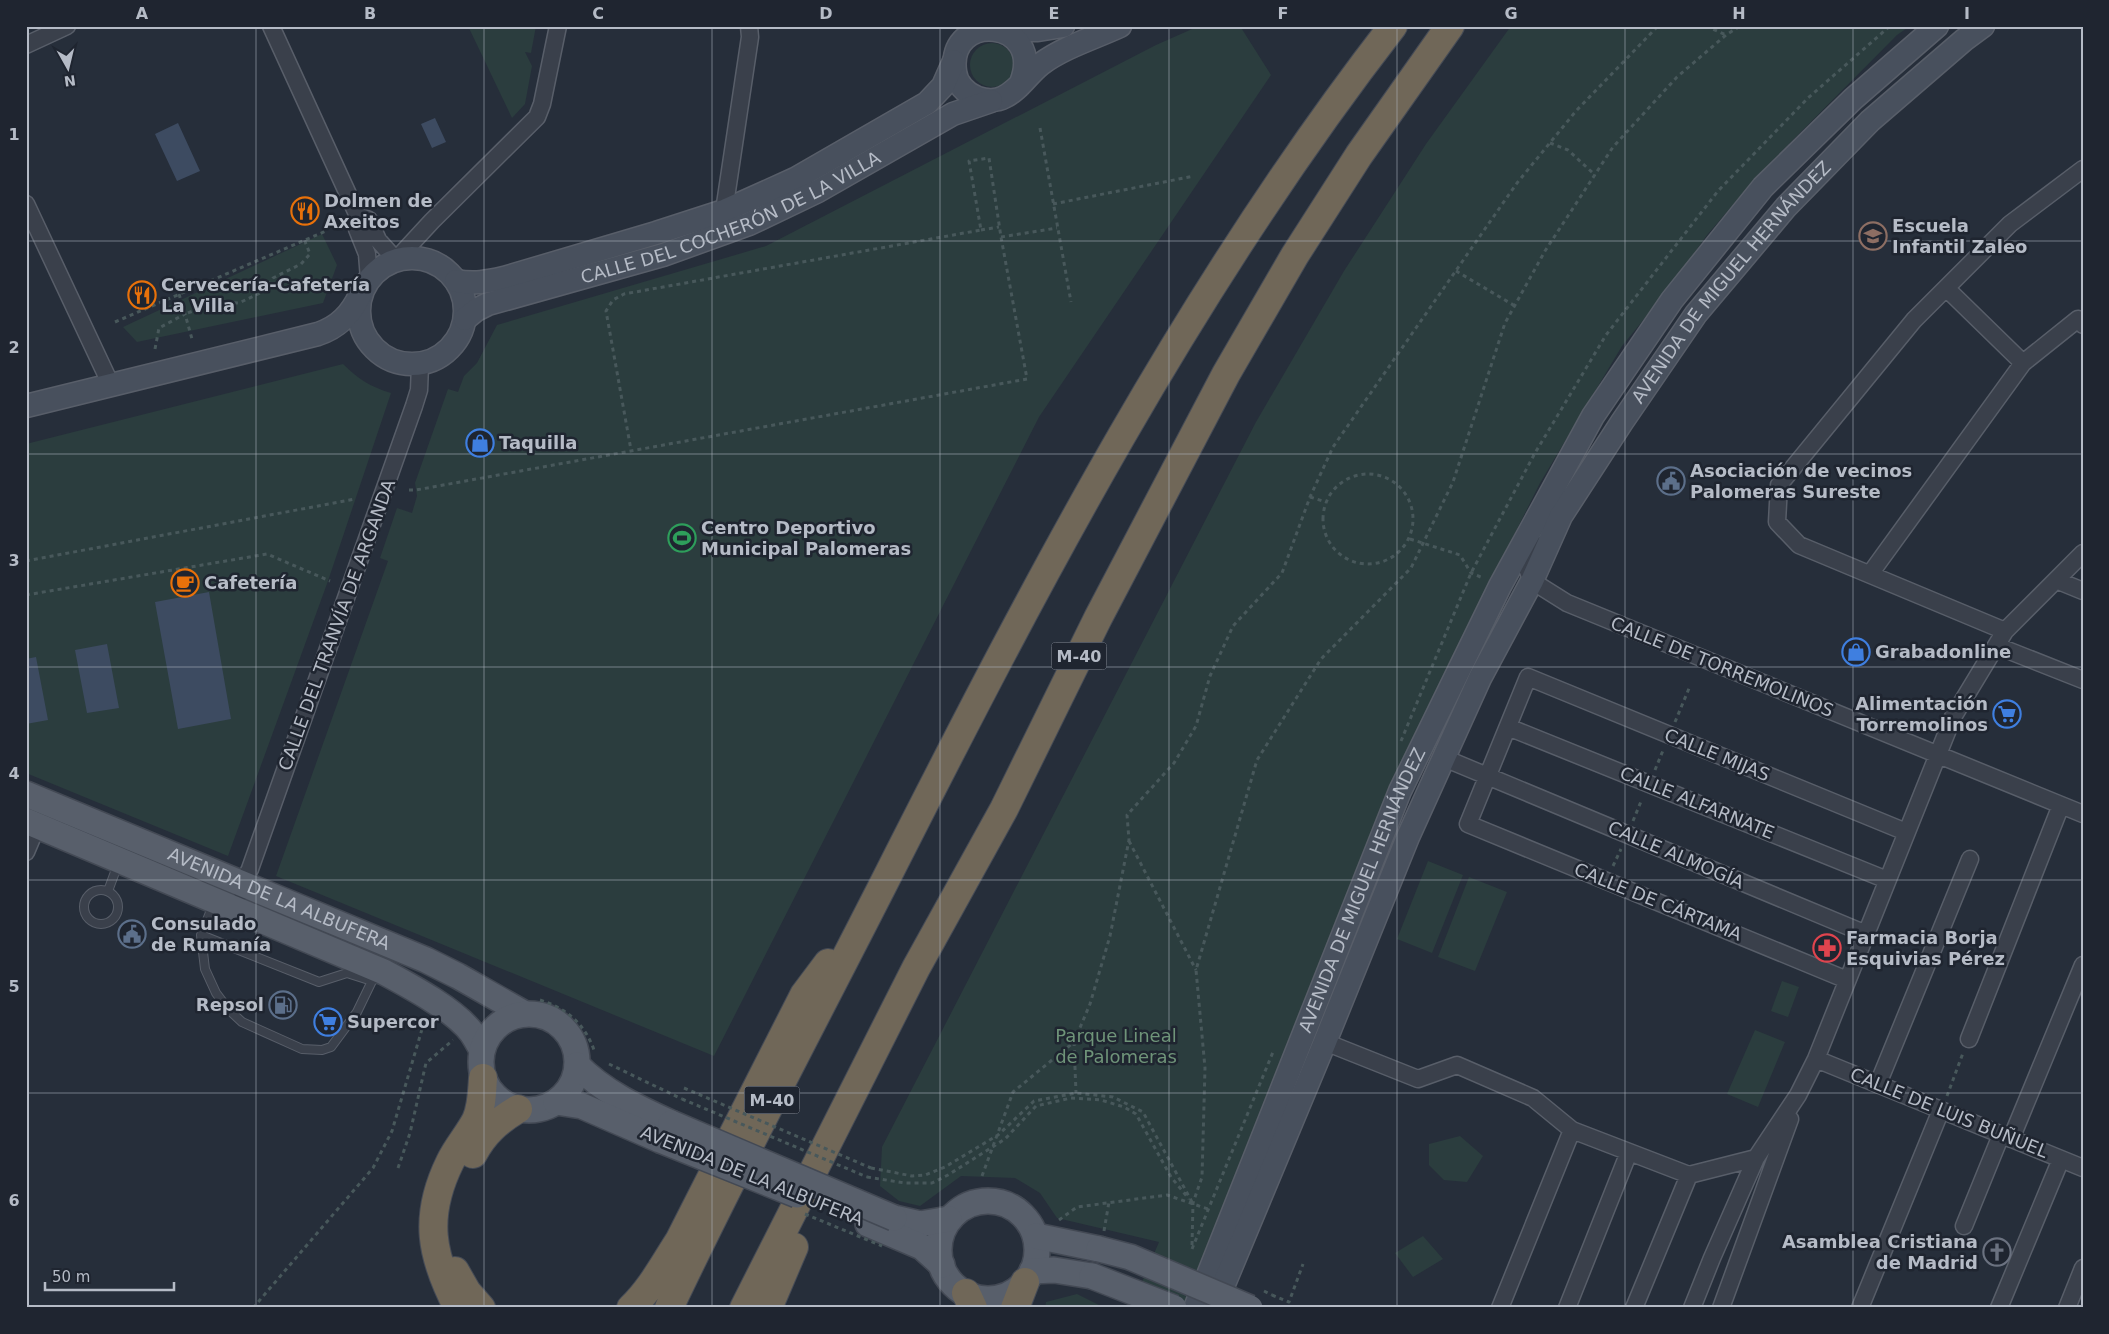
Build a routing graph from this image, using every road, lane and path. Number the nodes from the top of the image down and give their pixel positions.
1 (67, 26) edge
2 (271, 26) edge
3 (558, 26) edge
4 (750, 26) edge
5 (1063, 26) edge
6 (1120, 26) edge
7 (1393, 26) edge
8 (1450, 26) edge
9 (1658, 26) edge
10 (1706, 26) edge
11 (1740, 26) edge
12 (1937, 26) edge
13 (1983, 26) edge
14 (972, 29) edge
15 (1000, 30) junction
16 (1726, 35) junction
17 (26, 45) edge
18 (954, 62) junction
19 (1021, 83) junction
20 (991, 101) junction
21 (1040, 128) dead end
22 (1550, 143) junction
23 (2083, 169) edge
24 (1595, 175) junction
25 (1194, 176) dead end
26 (26, 204) edge
27 (1053, 204) junction
28 (724, 211) junction
29 (358, 216) junction
30 (999, 227) junction
31 (1057, 228) junction
32 (981, 230) junction
33 (326, 231) dead end
34 (1001, 237) junction
35 (304, 239) junction
36 (396, 260) junction
37 (1456, 271) junction
38 (456, 280) junction
39 (365, 287) junction
40 (1946, 288) junction
41 (179, 294) junction
42 (1071, 302) dead end
43 (1515, 306) junction
44 (185, 314) junction
45 (465, 319) junction
46 (115, 322) dead end
47 (2083, 325) edge
48 (302, 338) junction
49 (192, 339) dead end
50 (367, 340) junction
51 (155, 349) dead end
52 (2023, 363) junction
53 (420, 365) junction
54 (110, 385) junction
55 (26, 406) edge
56 (630, 450) junction
57 (1556, 484) junction
58 (409, 490) dead end
59 (1310, 497) junction
60 (356, 499) dead end
61 (1326, 502) junction
62 (1410, 539) junction
63 (1422, 543) junction
64 (2083, 553) edge
65 (26, 561) edge
66 (1870, 574) junction
67 (2056, 580) junction
68 (330, 581) dead end
69 (1532, 581) junction
70 (1500, 586) junction
71 (2083, 591) edge
72 (26, 595) edge
73 (2005, 631) junction
74 (1997, 646) junction
75 (2083, 680) edge
76 (1508, 727) junction
77 (1937, 754) junction
78 (1444, 758) junction
79 (1487, 777) junction
80 (26, 794) edge
81 (2062, 805) junction
82 (2083, 814) edge
83 (32, 824) edge
84 (1906, 832) junction
85 (1129, 840) junction
86 (26, 852) edge
87 (120, 860) junction
88 (1970, 860) dead end
89 (1887, 880) junction
90 (243, 883) junction
91 (108, 891) junction
92 (879, 893) junction
93 (215, 900) junction
94 (252, 916) junction
95 (1866, 934) junction
96 (202, 935) junction
97 (2083, 965) edge
98 (916, 968) junction
99 (1196, 970) junction
100 (378, 976) junction
101 (1847, 980) junction
102 (530, 1006) junction
103 (426, 1016) dead end
104 (1969, 1039) joint
105 (453, 1040) dead end
106 (1074, 1042) junction
107 (1325, 1042) junction
108 (482, 1050) junction
109 (1816, 1059) junction
110 (587, 1062) junction
111 (605, 1062) dead end
112 (483, 1078) junction
113 (1878, 1084) junction
114 (684, 1088) dead end
115 (1076, 1093) junction
116 (1798, 1095) junction
117 (556, 1102) junction
118 (518, 1109) junction
119 (1941, 1110) junction
120 (1572, 1130) junction
121 (666, 1132) junction
122 (998, 1135) junction
123 (2006, 1137) junction
124 (994, 1146) junction
125 (1629, 1152) junction
126 (1756, 1158) junction
127 (2061, 1159) junction
128 (398, 1168) dead end
129 (2083, 1168) edge
130 (1689, 1175) junction
131 (982, 1176) dead end
132 (1109, 1202) junction
133 (1193, 1203) junction
134 (1208, 1208) dead end
135 (949, 1219) junction
136 (1059, 1220) dead end
137 (1964, 1226) dead end
138 (1036, 1236) junction
139 (1102, 1239) junction
140 (1192, 1249) dead end
141 (1304, 1264) dead end
142 (942, 1265) junction
143 (2083, 1268) edge
144 (1028, 1276) junction
145 (1272, 1295) dead end
146 (970, 1300) edge
147 (253, 1308) edge
148 (458, 1308) edge
149 (481, 1308) edge
150 (631, 1308) edge
151 (669, 1308) edge
152 (744, 1308) edge
153 (768, 1308) edge
154 (1015, 1308) edge
155 (1174, 1308) edge
156 (1195, 1308) edge
157 (1214, 1308) edge
158 (1250, 1308) edge
159 (1500, 1308) edge
160 (1567, 1308) edge
161 (1634, 1308) edge
162 (1692, 1308) edge
163 (1721, 1308) edge
164 (1860, 1308) edge
165 (2000, 1308) edge
166 (2067, 1308) edge

1 - 17 street
2 - 29 street
3 - 36 street
4 - 28 street
5 - 15 street
6 - 19 street
7 - 92 highway, M-40
8 - 98 highway, M-40
9 - 22 path
10 - 16 path
11 - 16 path
12 - 57 street, AVENIDA DE MIGUEL HERNÁNDEZ
13 - 69 street, AVENIDA DE MIGUEL HERNÁNDEZ
14 - 15 street
14 - 18 street
15 - 19 street
16 - 24 path
18 - 20 street
18 - 28 street, CALLE DEL COCHERÓN DE LA VILLA
19 - 20 street
20 - 45 street, CALLE DEL COCHERÓN DE LA VILLA
21 - 27 path
22 - 24 path
22 - 37 path
23 - 40 street
24 - 43 path
25 - 27 path
26 - 54 street
27 - 31 path
28 - 38 street, CALLE DEL COCHERÓN DE LA VILLA
29 - 36 street
29 - 39 street
30 - 32 path
30 - 32 path
30 - 34 path
31 - 34 path
31 - 42 path
32 - 56 path
33 - 35 path
34 - 56 path
35 - 41 path
35 - 44 path
36 - 38 street
36 - 39 street
37 - 43 path
37 - 59 path
38 - 45 street
39 - 48 street
39 - 50 street
40 - 52 street
40 - 66 street
41 - 44 path
41 - 46 path
43 - 63 path
44 - 49 path
44 - 51 path
45 - 53 street
47 - 52 street
48 - 50 street
48 - 54 street
50 - 53 street
52 - 66 street
53 - 90 street, CALLE DEL TRANVÍA DE ARGANDA
54 - 55 street
56 - 58 path
57 - 69 street, AVENIDA DE MIGUEL HERNÁNDEZ
57 - 70 street, AVENIDA DE MIGUEL HERNÁNDEZ
59 - 61 path
59 - 85 path
60 - 65 path
61 - 62 path
61 - 62 path
62 - 63 path
63 - 70 path
63 - 99 path
64 - 67 street
66 - 73 street
67 - 71 street
67 - 73 street
68 - 72 path
69 - 77 street, CALLE DE TORREMOLINOS
69 - 78 street, AVENIDA DE MIGUEL HERNÁNDEZ
70 - 156 street, AVENIDA DE MIGUEL HERNÁNDEZ
73 - 74 street
74 - 75 street
74 - 77 street
76 - 79 street
76 - 84 street, CALLE MIJAS
76 - 89 street, CALLE ALFARNATE
77 - 81 street, CALLE DE TORREMOLINOS
77 - 84 street
78 - 79 street, CALLE ALMOGÍA
78 - 107 street, AVENIDA DE MIGUEL HERNÁNDEZ
79 - 95 street, CALLE ALMOGÍA
79 - 101 street, CALLE DE CÁRTAMA
80 - 90 main road, AVENIDA DE LA ALBUFERA
81 - 82 street, CALLE DE TORREMOLINOS
81 - 104 street
83 - 86 street
83 - 87 main road, AVENIDA DE LA ALBUFERA
84 - 89 street
85 - 99 path
85 - 106 path
87 - 91 lane
87 - 93 main road, AVENIDA DE LA ALBUFERA
88 - 113 street
89 - 95 street
90 - 94 street
90 - 102 main road, AVENIDA DE LA ALBUFERA
91 - 91 lane
92 - 150 highway
92 - 151 highway, M-40
93 - 94 main road, AVENIDA DE LA ALBUFERA
93 - 96 lane
94 - 100 main road, AVENIDA DE LA ALBUFERA
95 - 101 street
96 - 100 lane
96 - 100 lane
97 - 123 street
98 - 152 highway, M-40
98 - 153 highway
99 - 133 path
100 - 108 main road, AVENIDA DE LA ALBUFERA
101 - 109 street
102 - 108 main road
102 - 110 main road
102 - 110 path
103 - 147 path
104 - 119 path
105 - 128 path
106 - 115 path
106 - 122 path
107 - 120 street
107 - 157 street, AVENIDA DE MIGUEL HERNÁNDEZ
108 - 112 main road
109 - 113 street, CALLE DE LUIS BUÑUEL
109 - 116 street
110 - 117 main road
110 - 121 main road, AVENIDA DE LA ALBUFERA
111 - 124 path, bridge
112 - 118 main road
112 - 148 highway
113 - 119 street, CALLE DE LUIS BUÑUEL
114 - 122 path, bridge
115 - 122 path
115 - 133 path
116 - 126 street
116 - 163 street
117 - 118 main road
117 - 121 main road, AVENIDA DE LA ALBUFERA
118 - 149 highway
119 - 123 street, CALLE DE LUIS BUÑUEL
119 - 164 street
120 - 125 street
120 - 159 street
121 - 135 main road, AVENIDA DE LA ALBUFERA, bridge
121 - 142 main road, AVENIDA DE LA ALBUFERA, bridge
122 - 124 path
123 - 127 street, CALLE DE LUIS BUÑUEL
123 - 137 street
124 - 131 path
124 - 133 path
125 - 130 street
125 - 160 street
126 - 130 street
126 - 162 street
127 - 129 street, CALLE DE LUIS BUÑUEL
127 - 165 street
130 - 161 street
132 - 133 path
132 - 136 path
132 - 139 path
133 - 134 path
133 - 140 path
135 - 138 main road
135 - 142 main road
138 - 139 main road
138 - 144 main road
139 - 158 main road, bridge
141 - 145 path
142 - 146 main road
143 - 166 street
144 - 146 main road
144 - 154 highway
144 - 155 main road, bridge

